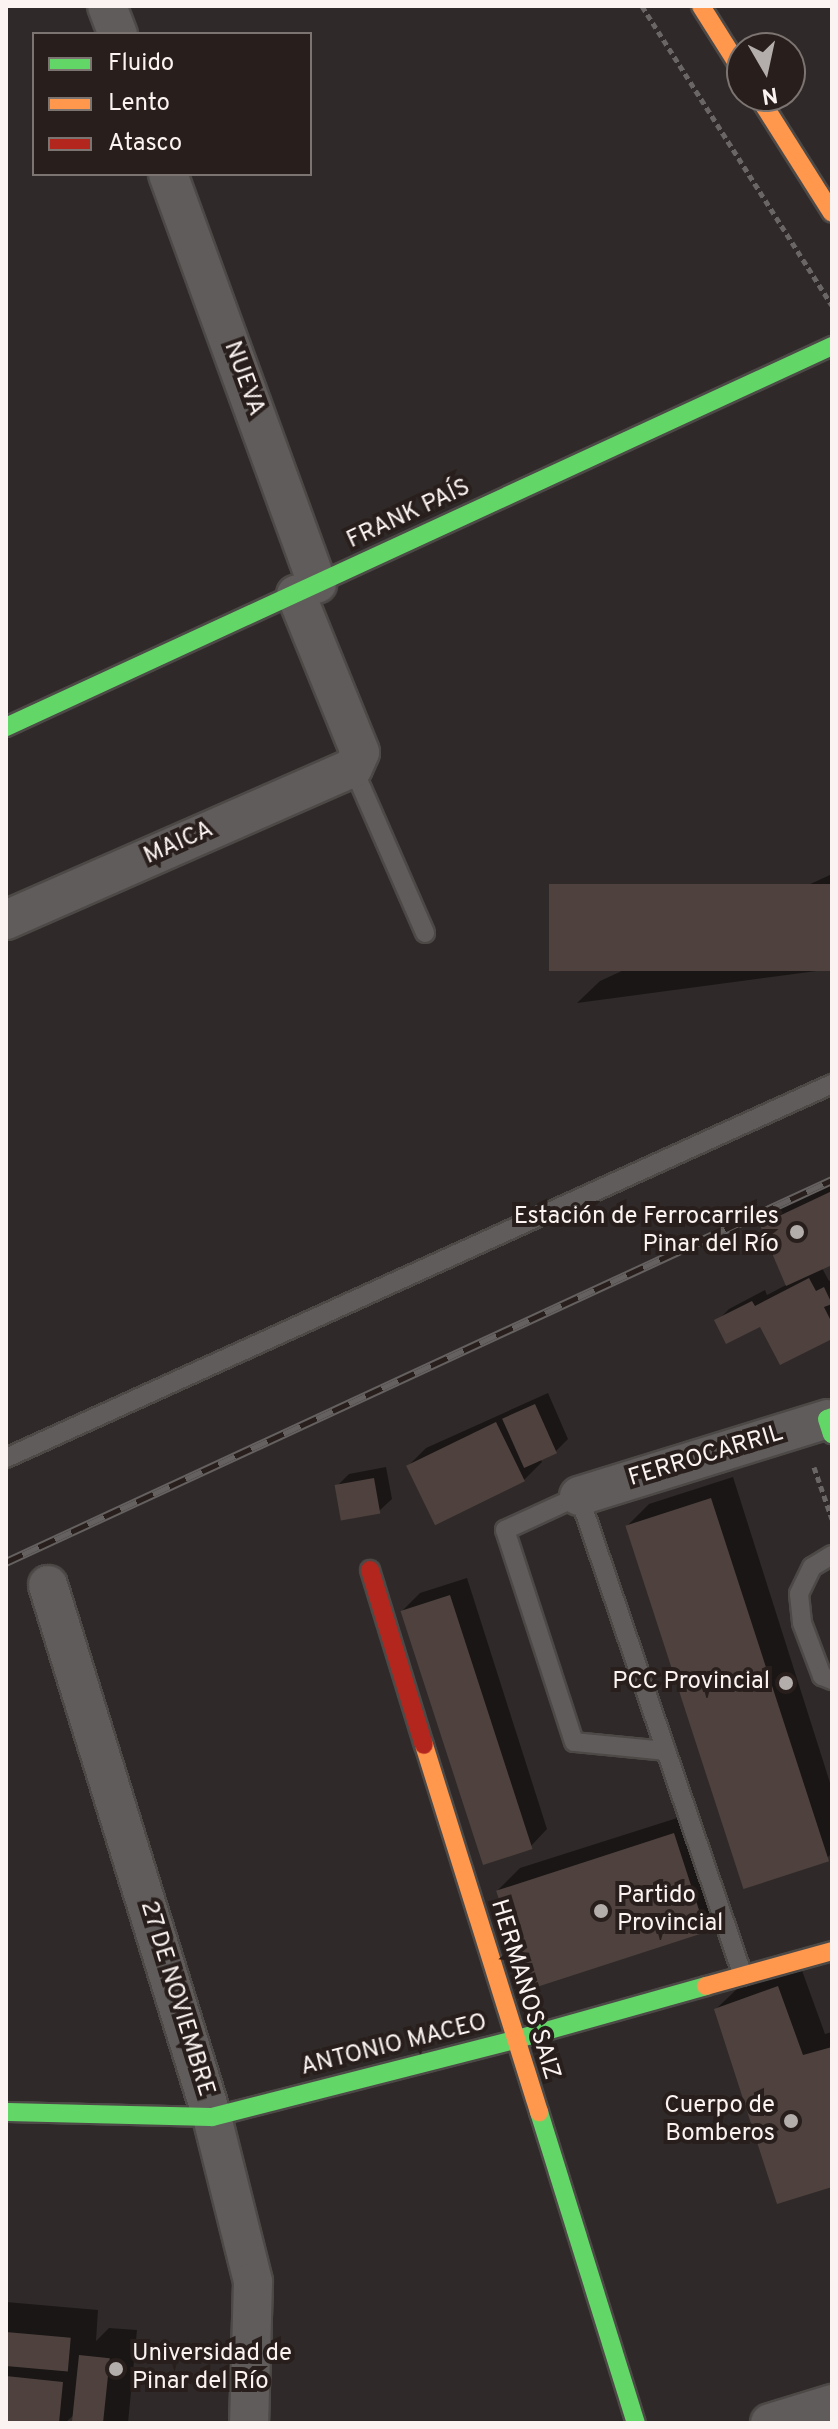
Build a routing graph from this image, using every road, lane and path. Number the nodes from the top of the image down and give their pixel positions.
1 (107, 6) edge
2 (642, 6) edge
3 (701, 6) edge
4 (117, 32) edge
5 (726, 46) edge
6 (768, 112) edge
7 (169, 176) edge
8 (832, 213) edge
9 (832, 305) edge
10 (832, 346) edge
11 (306, 589) junction
12 (7, 724) edge
13 (353, 768) junction
14 (6, 920) edge
15 (425, 933) dead end
16 (832, 1084) edge
17 (830, 1423) edge
18 (6, 1458) edge
19 (579, 1496) junction
20 (832, 1555) edge
21 (370, 1570) dead end
22 (48, 1585) dead end
23 (832, 1680) edge
24 (666, 1751) junction
25 (832, 1951) edge
26 (743, 1976) junction
27 (514, 2040) junction
28 (6, 2112) edge
29 (212, 2117) junction
30 (832, 2404) edge
31 (249, 2423) edge
32 (636, 2423) edge
33 (770, 2423) edge

1 - 4 street
2 - 9 path
3 - 5 street
6 - 8 street
7 - 11 street, NUEVA
10 - 11 street, FRANK PAÍS
11 - 12 street, FRANK PAÍS
11 - 13 street, NUEVA
13 - 14 street, MAICA
13 - 15 lane
16 - 18 lane
17 - 19 street, FERROCARRIL
19 - 24 lane
19 - 24 lane
20 - 23 lane
21 - 27 street, HERMANOS SAIZ
22 - 29 street, 27 DE NOVIEMBRE
24 - 26 lane
25 - 26 street, ANTONIO MACEO
26 - 27 street, ANTONIO MACEO
27 - 29 street, ANTONIO MACEO
27 - 32 street, HERMANOS SAIZ
28 - 29 street, ANTONIO MACEO
29 - 31 street, 27 DE NOVIEMBRE
30 - 33 street

